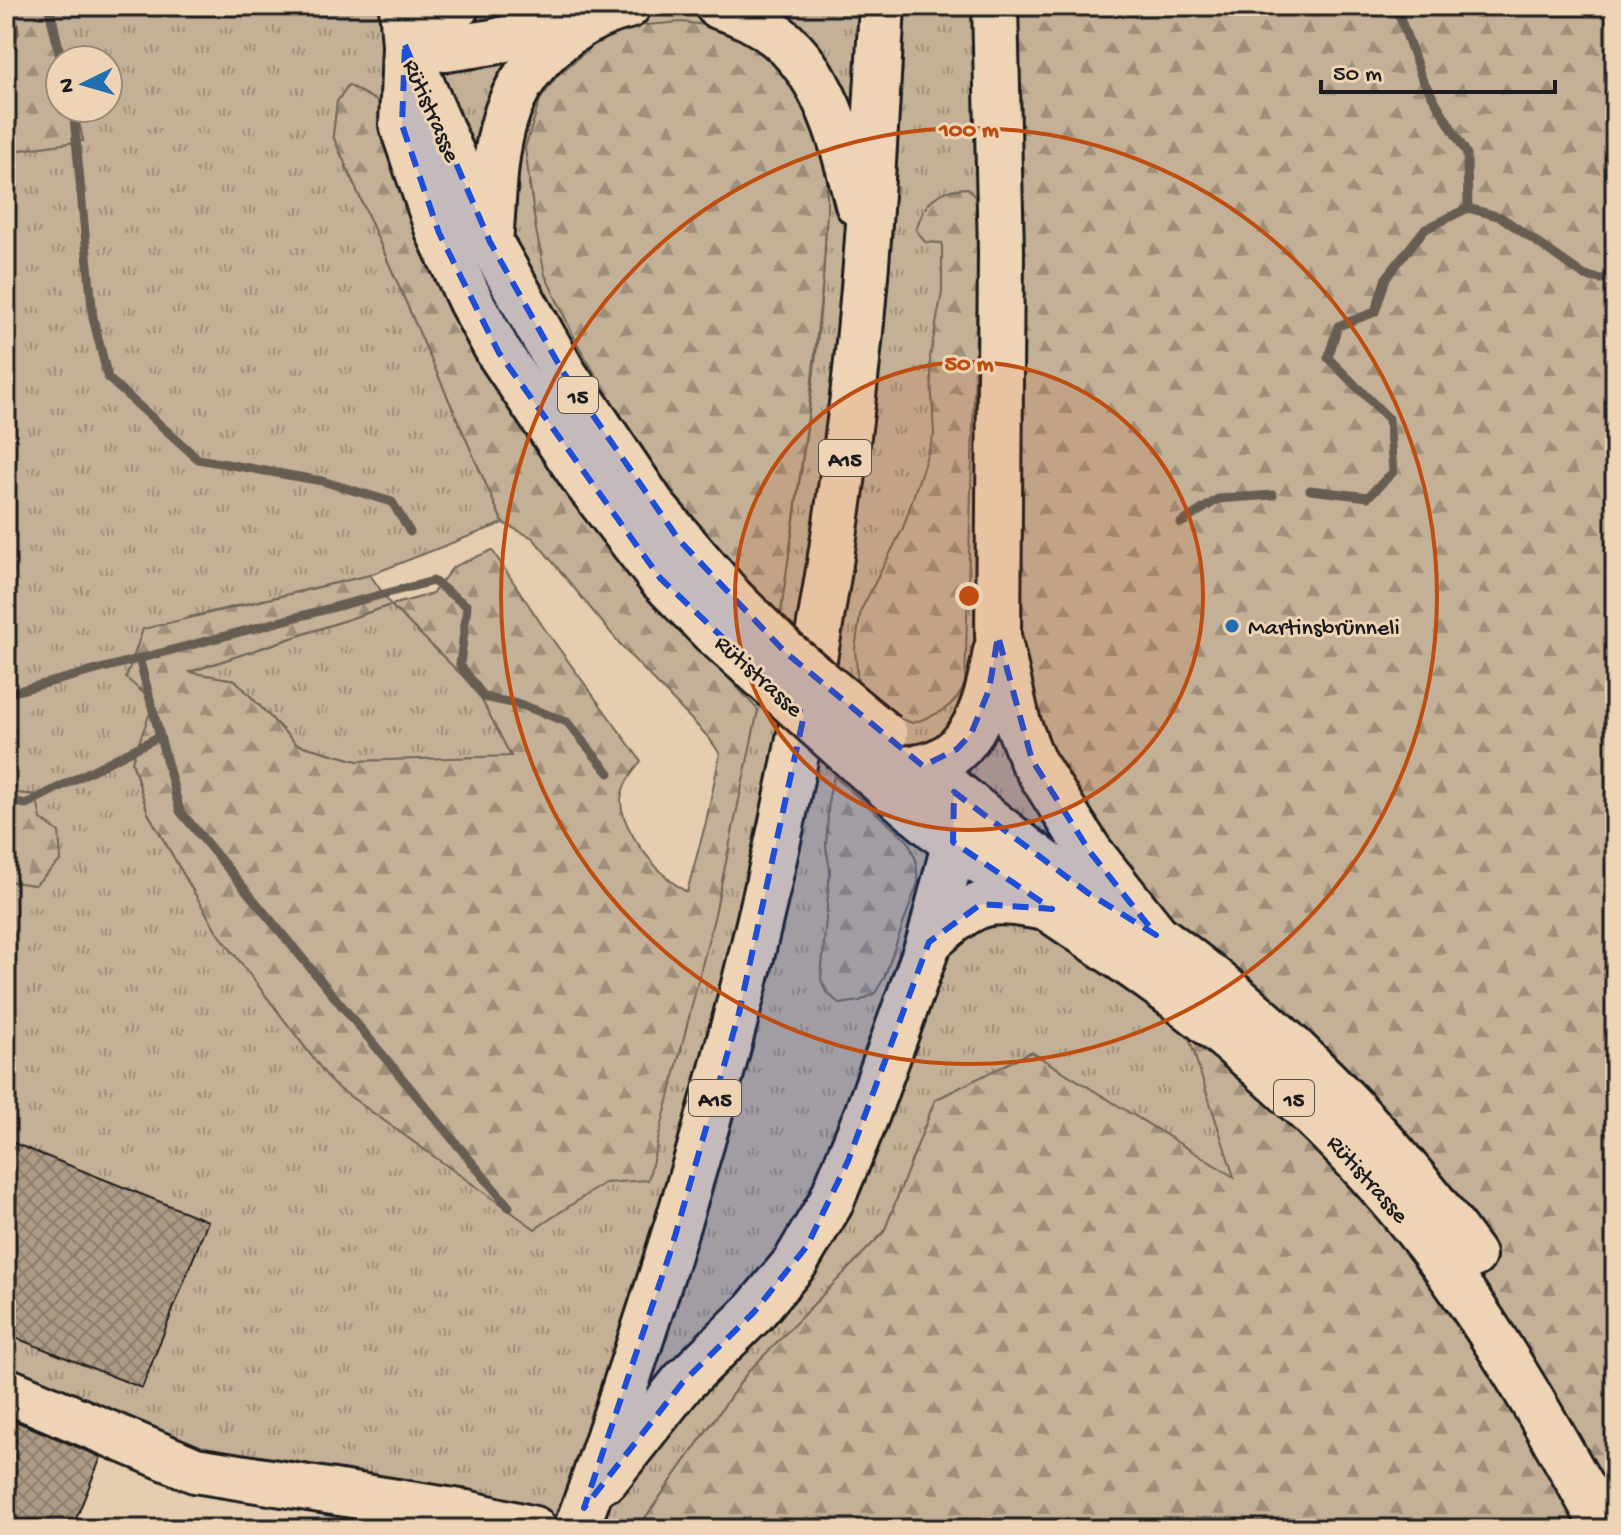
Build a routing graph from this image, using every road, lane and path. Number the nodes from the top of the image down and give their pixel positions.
1 (457, 6) edge
2 (718, 6) edge
3 (882, 6) edge
4 (995, 6) edge
5 (616, 10) edge
6 (399, 19) edge
7 (867, 236) junction
8 (490, 242) junction
9 (722, 616) junction
10 (998, 636) junction
11 (872, 758) junction
12 (938, 779) junction
13 (953, 842) junction
14 (1052, 909) junction
15 (1156, 935) junction
16 (929, 942) junction
17 (6, 1390) edge
18 (1615, 1484) edge
19 (580, 1519) edge
20 (534, 1529) edge
21 (1605, 1529) edge

1 - 6 main road
2 - 7 main road
3 - 7 main road, A15
4 - 10 main road
5 - 6 main road
5 - 8 main road
6 - 8 main road, Rütistrasse / 15
6 - 9 main road, Rütistrasse / 15
7 - 19 main road, A15
8 - 9 main road, Rütistrasse / 15
9 - 11 main road, Rütistrasse / 15, bridge
10 - 12 main road
10 - 15 main road
11 - 12 main road, Rütistrasse / 15
11 - 13 main road, Rütistrasse / 15
12 - 13 main road
12 - 15 main road, Rütistrasse / 15
13 - 14 main road, Rütistrasse / 15
13 - 16 main road
14 - 16 main road
14 - 21 main road, Rütistrasse / 15
15 - 18 main road, Rütistrasse / 15
16 - 19 main road
17 - 20 main road

